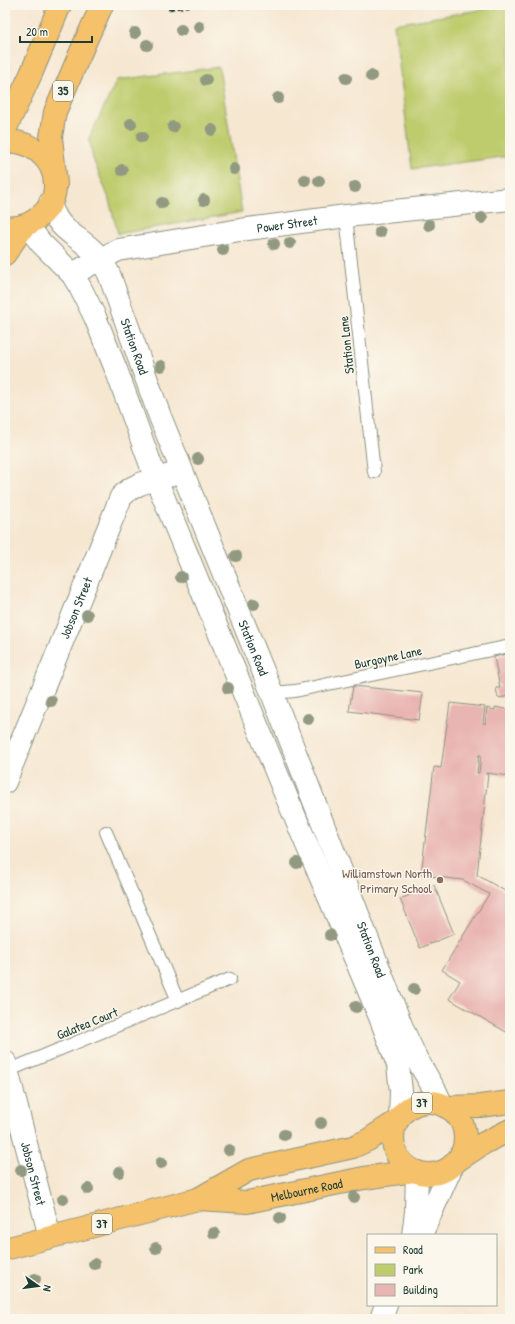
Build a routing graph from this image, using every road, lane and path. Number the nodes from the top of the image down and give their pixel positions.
1 (60, 5) edge
2 (102, 5) edge
3 (5, 130) edge
4 (5, 142) edge
5 (53, 193) junction
6 (510, 199) edge
7 (346, 216) junction
8 (19, 226) edge
9 (5, 254) edge
10 (100, 259) junction
11 (72, 274) junction
12 (183, 471) junction
13 (374, 472) dead end
14 (156, 479) junction
15 (510, 646) edge
16 (272, 693) junction
17 (248, 704) junction
18 (5, 782) edge
19 (106, 832) dead end
20 (230, 979) dead end
21 (178, 1001) junction
22 (6, 1066) edge
23 (510, 1102) edge
24 (444, 1106) junction
25 (399, 1119) junction
26 (510, 1130) edge
27 (453, 1164) junction
28 (415, 1171) junction
29 (198, 1199) junction
30 (413, 1234) edge
31 (421, 1234) edge
32 (50, 1237) junction
33 (5, 1249) edge
34 (386, 1306) edge
35 (381, 1319) edge

1 - 3 main road
2 - 5 main road, 35
4 - 5 main road
5 - 8 main road
5 - 10 street, Station Road
6 - 7 street, Power Street
7 - 10 street, Power Street
7 - 13 lane, Station Lane
8 - 9 main road
8 - 11 street, Station Road
10 - 11 street, Power Street
10 - 12 street, Station Road
11 - 14 street, Station Road
12 - 14 street, Jobson Street
12 - 16 street, Station Road
14 - 17 street, Station Road
14 - 18 street, Jobson Street
15 - 16 lane, Burgoyne Lane
16 - 17 street
16 - 24 street, Station Road
17 - 25 street, Station Road
19 - 21 lane
20 - 21 lane, Galatea Court
21 - 22 lane, Galatea Court
22 - 32 street, Jobson Street
23 - 24 main road, 37
24 - 25 main road, 37
24 - 27 main road, 37
25 - 28 main road, 37
25 - 29 main road, Melbourne Road / 37
26 - 27 main road, 37
27 - 28 main road, 37
27 - 31 street
28 - 29 main road, Melbourne Road / 37
28 - 30 street
29 - 32 main road, Melbourne Road / 37
32 - 33 main road, Melbourne Road / 37
34 - 35 street

